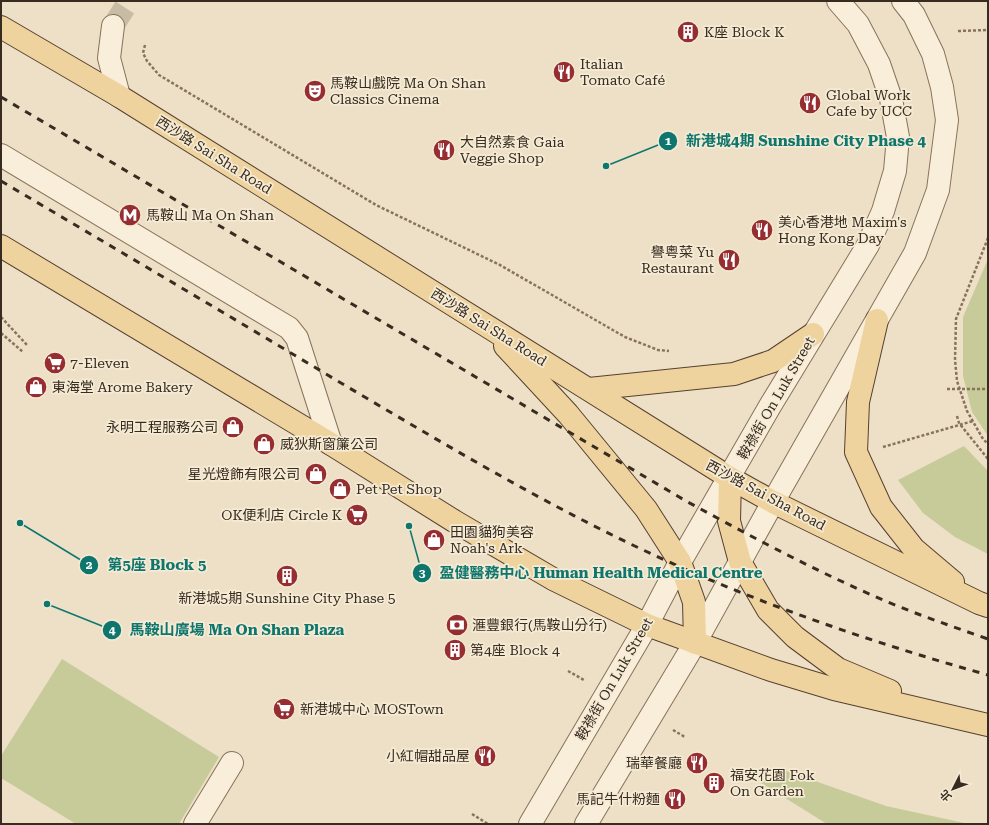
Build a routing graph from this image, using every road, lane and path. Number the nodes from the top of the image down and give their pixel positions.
1 (838, 1) edge
2 (903, 1) edge
3 (113, 26) tunnel mouth
4 (1, 27) edge
5 (988, 30) edge
6 (958, 31) dead end
7 (145, 45) dead end
8 (119, 96) junction
9 (1, 155) edge
10 (988, 238) edge
11 (1, 246) edge
12 (1, 316) edge
13 (877, 320) junction
14 (487, 326) junction
15 (1, 333) edge
16 (813, 334) junction
17 (27, 345) dead end
18 (23, 352) dead end
19 (672, 352) dead end
20 (947, 389) dead end
21 (988, 389) edge
22 (589, 390) junction
23 (960, 390) junction
24 (957, 416) dead end
25 (973, 421) junction
26 (960, 425) junction
27 (331, 444) junction
28 (988, 444) edge
29 (878, 449) dead end
30 (988, 459) edge
31 (730, 478) junction
32 (773, 502) junction
33 (680, 562) junction
34 (740, 562) junction
35 (983, 605) edge
36 (647, 625) junction
37 (695, 643) junction
38 (943, 714) junction
39 (988, 725) edge
40 (232, 763) dead end
41 (472, 814) dead end
42 (195, 824) edge
43 (488, 824) edge
44 (530, 824) edge
45 (586, 824) edge

1 - 16 street, 鞍祿街 On Luk Street
2 - 13 street
3 - 8 street
4 - 8 main road, 西沙路 Sai Sha Road
5 - 6 path
7 - 19 path
8 - 14 main road, 西沙路 Sai Sha Road
9 - 27 street
10 - 23 path
11 - 27 main road
12 - 17 path
13 - 32 street
13 - 35 main road
14 - 22 main road, 西沙路 Sai Sha Road
14 - 33 main road
15 - 18 path
16 - 22 main road
16 - 31 street, 鞍祿街 On Luk Street
20 - 23 path
21 - 23 path
22 - 31 main road, 西沙路 Sai Sha Road
23 - 25 path
24 - 26 path
25 - 26 path
25 - 28 path
26 - 29 path
26 - 30 path
27 - 36 main road
31 - 32 main road, 西沙路 Sai Sha Road
31 - 33 street, 鞍祿街 On Luk Street
31 - 34 main road
32 - 34 street
32 - 35 main road, 西沙路 Sai Sha Road
33 - 36 street, 鞍祿街 On Luk Street
33 - 37 main road
34 - 37 street
34 - 38 main road
36 - 37 main road
36 - 44 street, 鞍祿街 On Luk Street
37 - 38 main road
37 - 45 street
38 - 39 main road
40 - 42 street
41 - 43 path

